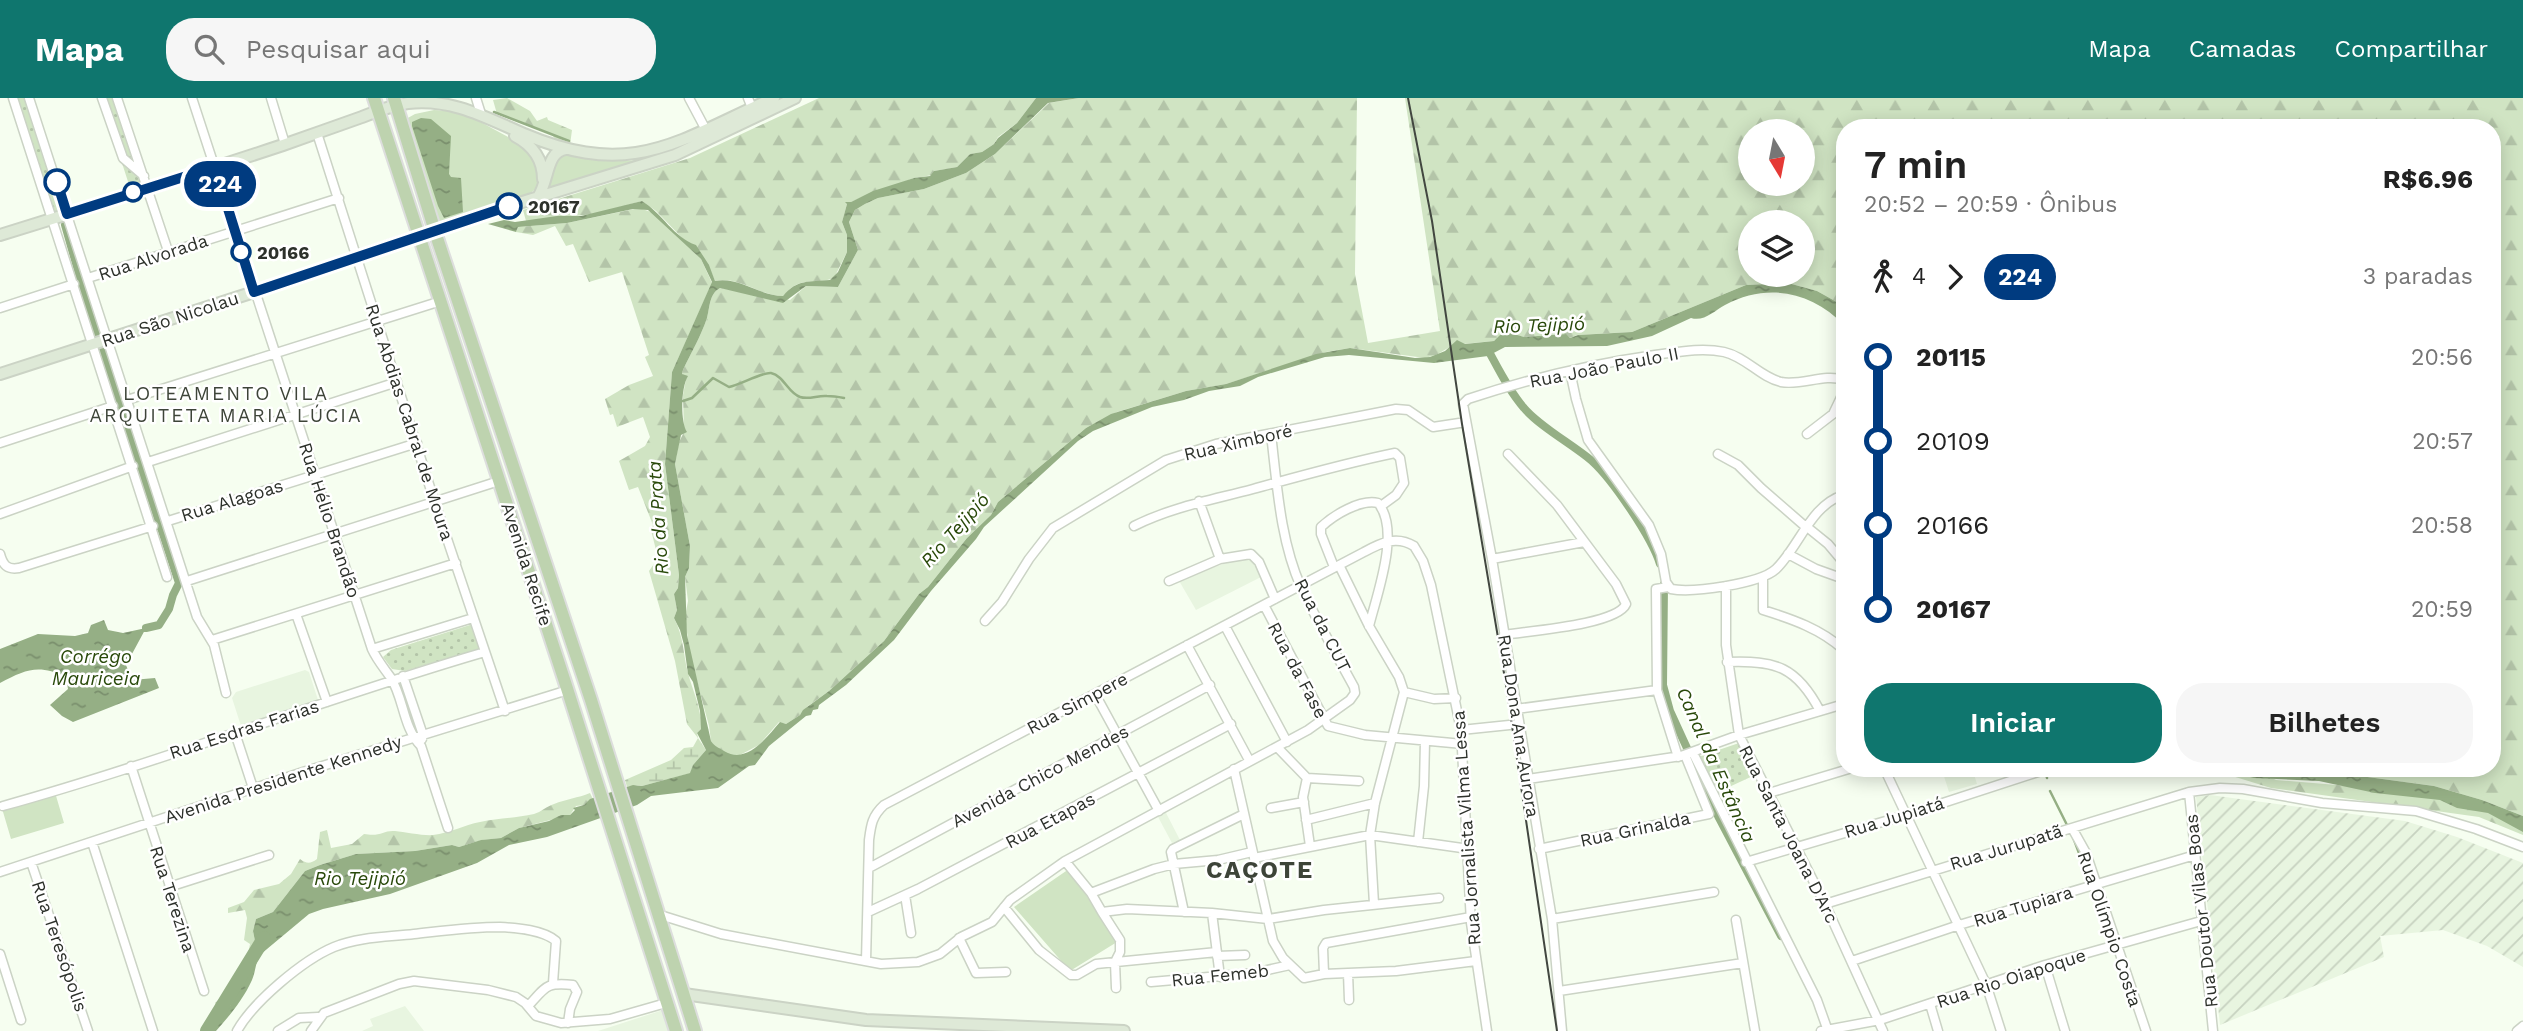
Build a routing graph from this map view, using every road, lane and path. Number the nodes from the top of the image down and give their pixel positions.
1 (13, 98) edge
2 (29, 98) edge
3 (102, 98) edge
4 (117, 98) edge
5 (192, 98) edge
6 (271, 98) edge
7 (476, 98) edge
8 (689, 98) edge
9 (774, 98) edge
10 (794, 98) edge
11 (396, 102) edge
12 (750, 103) edge
13 (376, 104) edge
14 (481, 114) junction
15 (706, 130) junction
16 (317, 133) junction
17 (285, 144) junction
18 (576, 150) junction
19 (215, 167) junction
20 (144, 176) junction
21 (148, 188) junction
22 (535, 197) junction
23 (339, 198) junction
24 (67, 214) junction
25 (53, 219) junction
26 (235, 230) junction
27 (436, 233) junction
28 (0, 235) edge
29 (421, 238) junction
30 (169, 251) junction
31 (358, 257) junction
32 (88, 278) junction
33 (74, 284) junction
34 (254, 292) junction
35 (441, 301) junction
36 (0, 308) edge
37 (377, 321) junction
38 (101, 342) junction
39 (275, 353) junction
40 (1570, 371) junction
41 (0, 374) edge
42 (1836, 377) edge
43 (397, 382) junction
44 (127, 400) junction
45 (113, 406) junction
46 (1836, 408) edge
47 (295, 414) junction
48 (1466, 422) junction
49 (1271, 434) junction
50 (1807, 435) dead end
51 (0, 443) edge
52 (416, 443) junction
53 (1718, 453) dead end
54 (1508, 454) dead end
55 (148, 462) junction
56 (133, 466) junction
57 (314, 474) junction
58 (499, 481) junction
59 (1276, 481) junction
60 (1836, 499) edge
61 (1194, 502) junction
62 (435, 503) junction
63 (1381, 506) junction
64 (0, 514) edge
65 (168, 520) junction
66 (153, 526) junction
67 (1134, 526) dead end
68 (1807, 528) junction
69 (334, 534) junction
70 (1389, 540) junction
71 (1584, 542) junction
72 (1788, 554) junction
73 (1836, 554) edge
74 (1, 557) edge
75 (1220, 559) junction
76 (1492, 559) junction
77 (456, 563) junction
78 (1337, 566) junction
79 (1836, 576) edge
80 (167, 577) dead end
81 (1763, 577) junction
82 (187, 581) junction
83 (1169, 581) dead end
84 (1301, 586) junction
85 (1726, 586) junction
86 (1666, 588) junction
87 (355, 595) junction
88 (1275, 599) junction
89 (1264, 605) junction
90 (296, 614) junction
91 (473, 618) junction
92 (985, 621) dead end
93 (1225, 626) junction
94 (1369, 626) junction
95 (1504, 635) junction
96 (212, 640) junction
97 (1836, 644) edge
98 (1187, 645) junction
99 (372, 649) junction
100 (485, 652) junction
101 (1727, 662) junction
102 (403, 676) junction
103 (392, 679) junction
104 (1210, 685) junction
105 (1657, 690) junction
106 (568, 691) junction
107 (1404, 692) junction
108 (226, 693) dead end
109 (1096, 694) junction
110 (1456, 698) junction
111 (327, 702) junction
112 (1836, 706) edge
113 (1516, 709) junction
114 (505, 711) junction
115 (1820, 711) junction
116 (1324, 720) junction
117 (1231, 724) junction
118 (1519, 724) junction
119 (1461, 730) junction
120 (235, 733) junction
121 (1118, 734) junction
122 (423, 735) junction
123 (1739, 735) junction
124 (413, 738) junction
125 (1392, 738) junction
126 (1425, 741) junction
127 (1287, 742) junction
128 (1462, 744) junction
129 (421, 746) junction
130 (1277, 747) junction
131 (1686, 755) junction
132 (1249, 760) junction
133 (131, 766) junction
134 (1234, 769) junction
135 (1139, 773) junction
136 (1836, 773) edge
137 (1888, 777) edge
138 (2017, 777) edge
139 (1307, 778) junction
140 (1528, 779) junction
141 (1359, 781) dead end
142 (253, 788) junction
143 (2189, 792) junction
144 (1769, 793) junction
145 (1304, 802) junction
146 (1375, 803) junction
147 (3, 806) dead end
148 (1271, 808) dead end
149 (1159, 811) junction
150 (1244, 814) junction
151 (1906, 815) junction
152 (1306, 820) junction
153 (148, 822) junction
154 (447, 828) dead end
155 (2072, 828) junction
156 (1370, 835) junction
157 (92, 842) junction
158 (1418, 842) junction
159 (1310, 846) junction
160 (1796, 847) junction
161 (2523, 847) edge
162 (1469, 849) junction
163 (1539, 849) junction
164 (269, 855) dead end
165 (1253, 855) junction
166 (2194, 855) junction
167 (1065, 861) junction
168 (31, 862) junction
169 (1746, 862) junction
170 (1174, 864) junction
171 (869, 868) junction
172 (1932, 869) junction
173 (0, 872) edge
174 (2097, 884) junction
175 (169, 887) junction
176 (1094, 891) junction
177 (1714, 892) dead end
178 (905, 895) junction
179 (1439, 898) dead end
180 (1374, 904) junction
181 (1825, 904) junction
182 (1004, 907) junction
183 (1103, 911) junction
184 (868, 912) junction
185 (1184, 912) junction
186 (1212, 913) junction
187 (657, 914) junction
188 (1471, 918) junction
189 (1268, 919) junction
190 (1552, 919) junction
191 (1736, 920) dead end
192 (2201, 921) junction
193 (1959, 925) junction
194 (911, 933) dead end
195 (959, 938) junction
196 (2118, 945) junction
197 (0, 954) edge
198 (1217, 954) junction
199 (1245, 955) dead end
200 (866, 961) junction
201 (1476, 961) junction
202 (1852, 961) junction
203 (1115, 962) junction
204 (1743, 963) junction
205 (1290, 965) junction
206 (2045, 965) junction
207 (1006, 972) dead end
208 (1348, 972) junction
209 (1324, 974) junction
210 (1220, 977) junction
211 (1151, 982) dead end
212 (553, 983) junction
213 (1986, 984) junction
214 (1116, 988) dead end
215 (204, 991) dead end
216 (1559, 991) junction
217 (684, 994) junction
218 (1349, 1000) dead end
219 (666, 1003) junction
220 (1930, 1004) junction
221 (528, 1006) junction
222 (318, 1017) junction
223 (21, 1020) dead end
224 (1880, 1020) junction
225 (568, 1023) junction
226 (2523, 1026) edge
227 (917, 1027) edge
228 (89, 1031) edge
229 (153, 1031) edge
230 (237, 1031) edge
231 (278, 1031) edge
232 (311, 1031) edge
233 (676, 1031) edge
234 (695, 1031) edge
235 (1124, 1031) edge
236 (1487, 1031) edge
237 (1562, 1031) edge
238 (1755, 1031) edge
239 (1826, 1031) edge
240 (1883, 1031) edge
241 (1938, 1031) edge
242 (2001, 1031) edge
243 (2065, 1031) edge
244 (2146, 1031) edge
245 (2213, 1031) edge
246 (2517, 1031) edge

1 - 25 street
2 - 24 street
3 - 20 street
4 - 20 street
5 - 19 street, Rua Hélio Brandão
6 - 17 street
7 - 14 street
8 - 15 street
9 - 12 main road
10 - 22 main road, Rua São Nicolau
11 - 13 main road
11 - 14 main road
11 - 27 main road, Avenida Recife
12 - 15 main road
13 - 16 main road
13 - 29 main road, Avenida Recife
14 - 18 main road
14 - 22 main road
15 - 18 main road
16 - 17 main road
16 - 23 street, Rua Abdias Cabral de Moura
17 - 19 main road
18 - 22 main road
19 - 21 main road
19 - 26 street, Rua Hélio Brandão
20 - 21 street
21 - 24 main road
21 - 30 street
22 - 27 main road, Rua São Nicolau
23 - 26 street, Rua Alvorada
23 - 31 street, Rua Abdias Cabral de Moura
24 - 25 main road
24 - 32 street
25 - 28 main road
25 - 33 street
26 - 30 street, Rua Alvorada
26 - 34 street, Rua Hélio Brandão
27 - 29 main road, Rua São Nicolau
27 - 187 main road, Avenida Recife
29 - 31 main road, Rua São Nicolau
29 - 35 main road, Avenida Recife
30 - 32 street, Rua Alvorada
31 - 34 main road, Rua São Nicolau
31 - 37 street, Rua Abdias Cabral de Moura
32 - 38 street
33 - 36 street, Rua Alvorada
33 - 38 street
34 - 38 main road, Rua São Nicolau
34 - 39 street, Rua Hélio Brandão
35 - 37 street
35 - 58 main road, Avenida Recife
37 - 39 street
37 - 43 street, Rua Abdias Cabral de Moura
38 - 41 main road, Rua São Nicolau
38 - 44 street
38 - 45 street
39 - 44 street
39 - 47 street, Rua Hélio Brandão
40 - 42 street, Rua João Paulo II
40 - 48 street, Rua João Paulo II
40 - 86 street
43 - 47 street
43 - 52 street, Rua Abdias Cabral de Moura
44 - 55 street
45 - 51 street
45 - 56 street
46 - 50 street
47 - 55 street
47 - 57 street, Rua Hélio Brandão
48 - 49 street, Rua Ximboré
48 - 76 street, Rua Dona Ana Aurora
49 - 59 street, Rua da CUT
49 - 92 street, Rua Ximboré
52 - 57 street, Rua Alagoas
52 - 62 street, Rua Abdias Cabral de Moura
53 - 68 street
54 - 71 street
55 - 65 street
56 - 64 street
56 - 66 street
57 - 65 street, Rua Alagoas
57 - 69 street, Rua Hélio Brandão
58 - 62 street
58 - 106 main road, Avenida Recife
59 - 61 street
59 - 63 street
59 - 84 street, Rua da CUT
60 - 68 street
61 - 67 street
61 - 75 street
62 - 69 street
62 - 77 street, Rua Abdias Cabral de Moura
63 - 70 street
63 - 78 street
65 - 82 street
66 - 74 street
66 - 80 street
68 - 72 street
68 - 73 street
69 - 82 street
69 - 87 street, Rua Hélio Brandão
70 - 78 street, Rua Simpere
70 - 94 street
70 - 110 street, Rua Jornalista Vilma Lessa
71 - 76 street
71 - 95 street
72 - 79 street
72 - 81 street
75 - 83 street
75 - 88 street
76 - 95 street, Rua Dona Ana Aurora
77 - 87 street
77 - 91 street, Rua Abdias Cabral de Moura
78 - 84 street, Rua Simpere
78 - 94 street
81 - 85 street
81 - 97 street
82 - 96 street
84 - 88 street, Rua Simpere
84 - 116 street, Rua da CUT
85 - 86 street
85 - 101 street, Rua Santa Joana D'Arc
86 - 105 street
87 - 90 street
87 - 99 street, Rua Hélio Brandão
88 - 89 street, Rua Simpere
89 - 93 street, Rua Simpere
89 - 116 street, Rua da Fase
90 - 96 street
90 - 111 street
91 - 99 street
91 - 100 street, Rua Abdias Cabral de Moura
93 - 98 street, Rua Simpere
93 - 127 street
94 - 107 street
95 - 113 street, Rua Dona Ana Aurora
96 - 108 street
98 - 104 street
98 - 109 street, Rua Simpere
99 - 103 street, Rua Hélio Brandão
100 - 102 street, Rua Esdras Farias
100 - 114 street, Rua Abdias Cabral de Moura
101 - 115 street
101 - 123 street, Rua Santa Joana D'Arc
102 - 103 street, Rua Esdras Farias
102 - 122 street
103 - 111 street, Rua Esdras Farias
103 - 124 street, Rua Hélio Brandão
104 - 117 street
104 - 121 street, Avenida Chico Mendes
105 - 113 street
105 - 131 street
106 - 114 street, Avenida Presidente Kennedy
106 - 219 main road, Avenida Recife
107 - 110 street
107 - 125 street
109 - 121 street
109 - 171 street, Rua Simpere
110 - 119 street, Rua Jornalista Vilma Lessa
111 - 120 street, Rua Esdras Farias
112 - 115 street
113 - 118 street, Rua Dona Ana Aurora
114 - 122 street, Avenida Presidente Kennedy
115 - 123 street
116 - 125 street, Rua da Fase
116 - 127 street
117 - 132 street
117 - 135 street, Rua Etapas
118 - 119 street
118 - 140 street, Rua Dona Ana Aurora
119 - 128 street, Rua Jornalista Vilma Lessa
120 - 133 street, Rua Esdras Farias
120 - 142 street
121 - 135 street
121 - 171 street, Avenida Chico Mendes
122 - 124 street, Avenida Presidente Kennedy
122 - 129 street
123 - 131 street
123 - 144 street, Rua Santa Joana D'Arc
124 - 129 street
124 - 142 street, Avenida Presidente Kennedy
125 - 126 street, Rua da Fase
125 - 146 street
126 - 128 street, Rua da Fase
126 - 158 street
127 - 130 street
128 - 162 street, Rua Jornalista Vilma Lessa
129 - 154 street
130 - 132 street
130 - 139 street
131 - 140 street
131 - 163 street, Rua Grinalda
131 - 169 street
132 - 134 street
133 - 147 street, Rua Esdras Farias
133 - 153 street, Rua Terezina
134 - 149 street
134 - 150 street
135 - 149 street
135 - 178 street, Rua Etapas
136 - 144 street
137 - 151 street
138 - 151 street, Rua Jupiatá
139 - 141 street
139 - 145 street
140 - 163 street, Rua Dona Ana Aurora
142 - 153 street, Avenida Presidente Kennedy
143 - 155 street, Rua Jurupatã
143 - 161 street, Rua Jurupatã
143 - 166 street, Rua Doutor Vilas Boas
144 - 160 street, Rua Santa Joana D'Arc
145 - 148 street
145 - 152 street
146 - 152 street
146 - 156 street
149 - 167 street
150 - 165 street
150 - 170 street
151 - 160 street, Rua Jupiatá
151 - 172 street
152 - 159 street
153 - 157 street, Avenida Presidente Kennedy
153 - 175 street, Rua Terezina
155 - 172 street, Rua Jurupatã
155 - 174 street, Rua Olímpio Costa
156 - 158 street
156 - 159 street
156 - 180 street
157 - 168 street, Avenida Presidente Kennedy
157 - 229 street
158 - 162 street
159 - 165 street
160 - 169 street, Rua Jupiatá
160 - 181 street, Rua Santa Joana D'Arc
162 - 188 street, Rua Jornalista Vilma Lessa
163 - 190 street, Rua Dona Ana Aurora
164 - 175 street
165 - 170 street
165 - 189 street
166 - 174 street, Rua Tupiara
166 - 192 street, Rua Doutor Vilas Boas
167 - 176 street
167 - 182 street
168 - 173 street, Avenida Presidente Kennedy
168 - 228 street, Rua Teresópolis
169 - 239 street
170 - 176 street
170 - 185 street
171 - 184 street, Rua Simpere
172 - 181 street, Rua Jurupatã
172 - 193 street
174 - 193 street, Rua Tupiara
174 - 196 street, Rua Olímpio Costa
175 - 215 street, Rua Terezina
176 - 183 street
177 - 190 street
178 - 184 street, Rua Etapas
178 - 194 street
179 - 180 street
180 - 189 street
181 - 202 street, Rua Santa Joana D'Arc
182 - 195 street
182 - 203 street
183 - 185 street
183 - 203 street
184 - 200 street, Rua Simpere
185 - 186 street
186 - 189 street
186 - 198 street
187 - 200 street
187 - 217 main road, Avenida Recife
188 - 201 street, Rua Jornalista Vilma Lessa
188 - 209 street
189 - 205 street
190 - 216 street, Rua Dona Ana Aurora
191 - 204 street
192 - 196 street, Rua Rio Oiapoque
192 - 245 street, Rua Doutor Vilas Boas
193 - 202 street, Rua Tupiara
193 - 213 street
195 - 200 street
195 - 207 street
196 - 206 street, Rua Rio Oiapoque
196 - 244 street, Rua Olímpio Costa
197 - 223 street
198 - 199 street
198 - 203 street
198 - 210 street
201 - 208 street
201 - 236 street, Rua Jornalista Vilma Lessa
202 - 224 street, Rua Santa Joana D'Arc
203 - 214 street
204 - 216 street
204 - 238 street
205 - 209 street
205 - 210 street, Rua Femeb
206 - 213 street, Rua Rio Oiapoque
206 - 243 street
208 - 209 street
208 - 218 street
210 - 211 street, Rua Femeb
212 - 221 street
212 - 225 street
212 - 230 street
213 - 220 street, Rua Rio Oiapoque
213 - 242 street
216 - 237 street, Rua Dona Ana Aurora
217 - 227 main road
217 - 234 main road, Avenida Recife
219 - 225 street
219 - 233 main road, Avenida Recife
220 - 224 street, Rua Rio Oiapoque
220 - 241 street
221 - 222 street
221 - 225 street
222 - 231 street
222 - 232 street
224 - 239 street, Rua Rio Oiapoque
224 - 240 street, Rua Santa Joana D'Arc
226 - 246 street
227 - 235 main road

